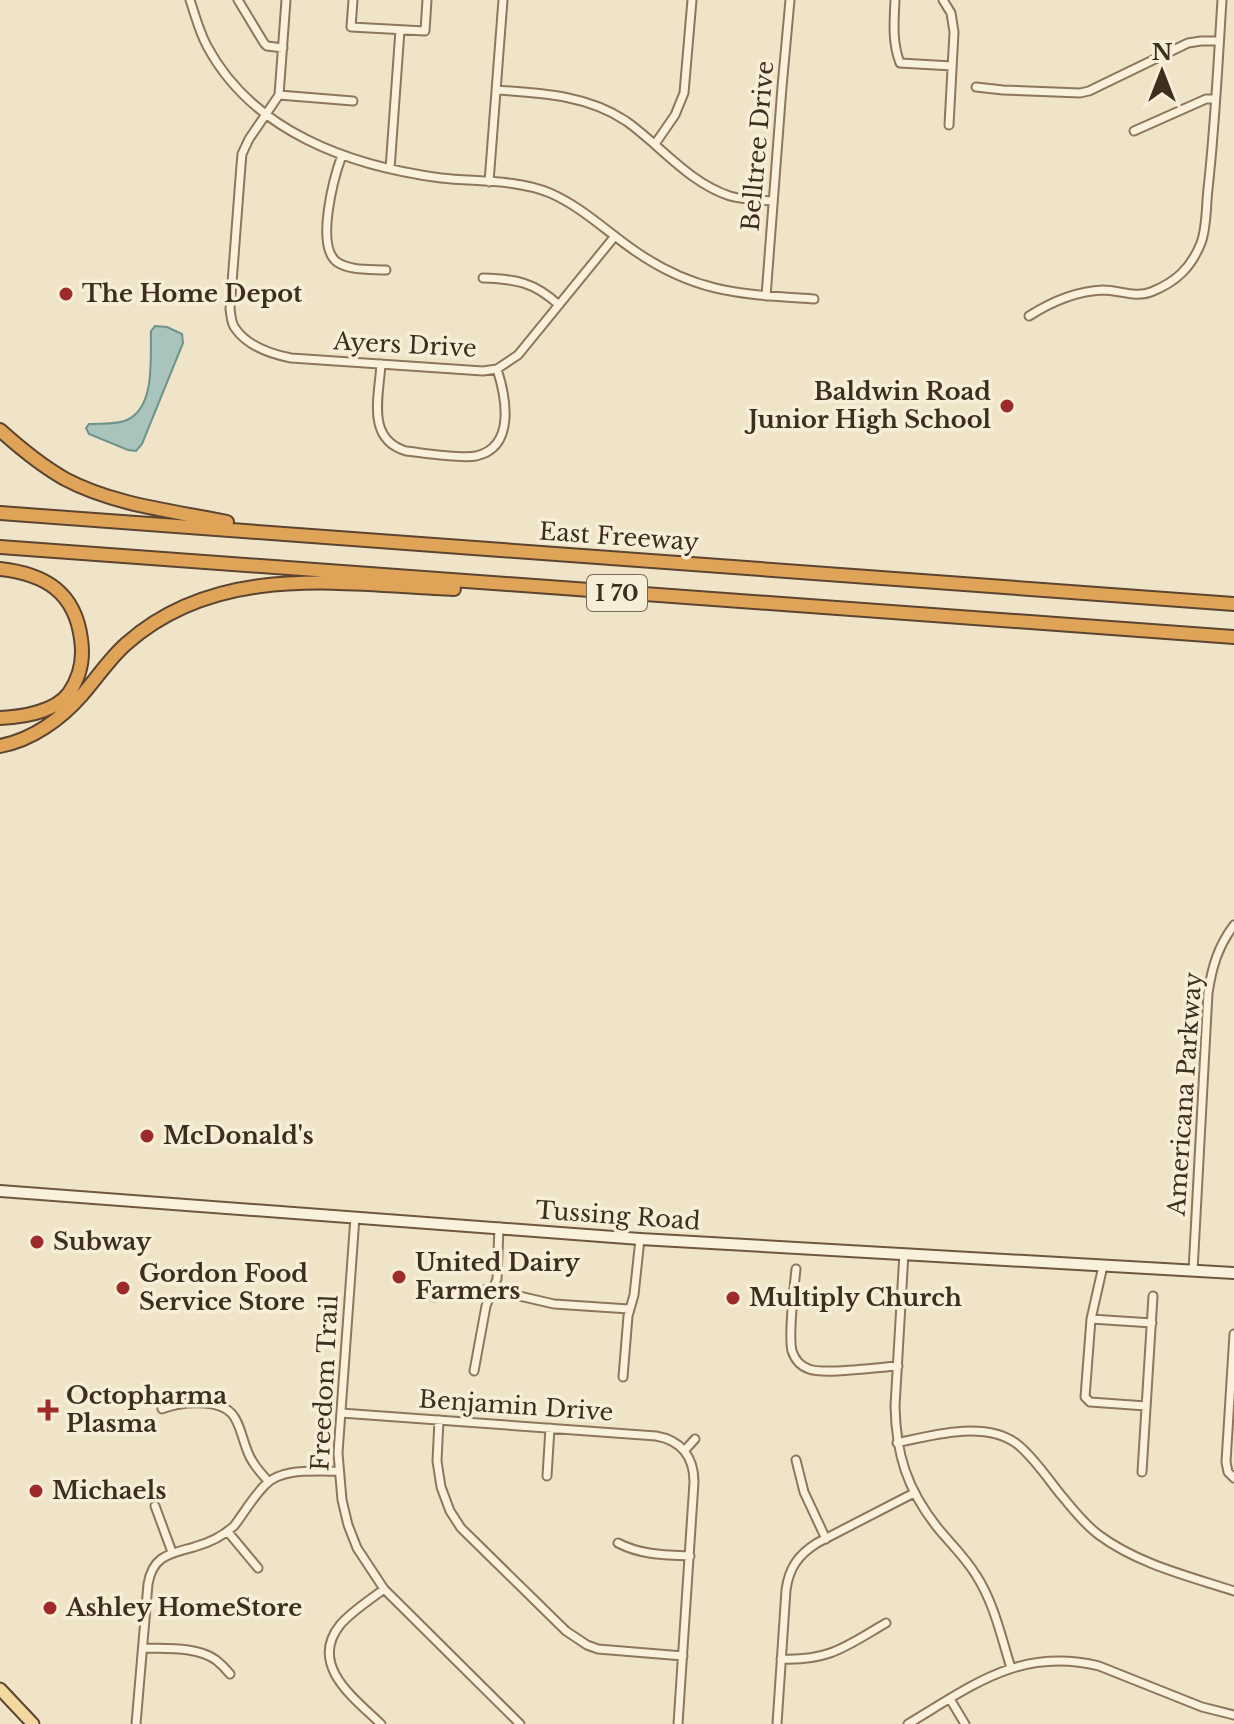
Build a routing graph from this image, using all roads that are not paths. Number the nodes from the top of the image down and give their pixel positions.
1 (190, 0) edge
2 (238, 0) edge
3 (286, 0) edge
4 (353, 0) edge
5 (427, 0) edge
6 (503, 0) edge
7 (692, 0) edge
8 (790, 0) edge
9 (895, 0) edge
10 (943, 0) edge
11 (1222, 0) edge
12 (400, 30) junction
13 (1219, 41) junction
14 (283, 48) junction
15 (952, 66) junction
16 (976, 87) dead end
17 (496, 90) junction
18 (279, 95) junction
19 (1215, 99) junction
20 (353, 101) dead end
21 (265, 115) junction
22 (949, 125) dead end
23 (1134, 131) dead end
24 (655, 144) junction
25 (342, 155) junction
26 (390, 169) junction
27 (489, 182) junction
28 (773, 201) junction
29 (615, 236) junction
30 (386, 270) dead end
31 (483, 278) dead end
32 (766, 296) junction
33 (814, 299) dead end
34 (559, 305) junction
35 (1029, 316) dead end
36 (381, 364) junction
37 (497, 369) junction
38 (0, 430) edge
39 (0, 513) edge
40 (277, 533) junction
41 (0, 547) edge
42 (0, 569) edge
43 (662, 597) junction
44 (1234, 604) edge
45 (1234, 637) edge
46 (0, 718) edge
47 (0, 746) edge
48 (1234, 925) edge
49 (0, 1191) edge
50 (355, 1217) junction
51 (499, 1227) junction
52 (640, 1239) junction
53 (904, 1253) junction
54 (1103, 1266) junction
55 (796, 1269) dead end
56 (1193, 1271) junction
57 (1234, 1273) edge
58 (493, 1290) junction
59 (1153, 1296) dead end
60 (434, 1297) dead end
61 (629, 1309) junction
62 (1091, 1319) junction
63 (1152, 1323) junction
64 (1234, 1334) edge
65 (898, 1366) junction
66 (474, 1371) dead end
67 (623, 1377) dead end
68 (239, 1404) dead end
69 (1146, 1406) junction
70 (162, 1409) dead end
71 (231, 1412) junction
72 (341, 1413) junction
73 (439, 1420) junction
74 (550, 1428) junction
75 (695, 1439) dead end
76 (897, 1443) junction
77 (685, 1450) junction
78 (796, 1460) dead end
79 (339, 1471) junction
80 (1142, 1472) dead end
81 (547, 1476) dead end
82 (1234, 1478) edge
83 (268, 1481) junction
84 (914, 1493) junction
85 (155, 1506) dead end
86 (228, 1532) junction
87 (826, 1539) junction
88 (618, 1543) dead end
89 (172, 1552) junction
90 (690, 1556) junction
91 (258, 1568) dead end
92 (384, 1589) junction
93 (1234, 1591) edge
94 (886, 1623) dead end
95 (143, 1648) junction
96 (683, 1656) junction
97 (781, 1659) junction
98 (1011, 1668) junction
99 (230, 1674) dead end
100 (2, 1695) edge
101 (950, 1699) junction
102 (1234, 1715) edge
103 (33, 1724) edge
104 (136, 1724) edge
105 (381, 1724) edge
106 (520, 1724) edge
107 (678, 1724) edge
108 (777, 1724) edge
109 (908, 1724) edge
110 (965, 1724) edge

1 - 21 street
2 - 14 street
3 - 14 street
4 - 12 street
5 - 12 street
6 - 17 street
7 - 24 street
8 - 28 street, Belltree Drive
9 - 15 street
10 - 15 street
11 - 13 street
12 - 26 street
13 - 16 street
13 - 19 street
14 - 18 street
15 - 22 street
17 - 24 street
17 - 27 street
18 - 20 street
18 - 21 street
19 - 23 street
19 - 35 street
21 - 25 street
21 - 36 street, Ayers Drive
24 - 28 street
25 - 26 street
25 - 30 street
26 - 27 street
27 - 29 street
28 - 32 street, Belltree Drive
29 - 32 street
29 - 34 street, Ayers Drive
31 - 34 street
32 - 33 street
34 - 37 street, Ayers Drive
36 - 37 street, Ayers Drive
36 - 37 street
38 - 40 highway
39 - 40 highway, East Freeway / I 70
40 - 44 highway, East Freeway / I 70
41 - 43 highway, I 70
42 - 46 highway
43 - 45 highway, I 70
43 - 47 highway
48 - 56 street, Americana Parkway
49 - 50 main road, Tussing Road
50 - 51 main road, Tussing Road
50 - 72 street, Freedom Trail
51 - 52 main road, Tussing Road
51 - 58 street
52 - 53 main road, Tussing Road
52 - 61 street
53 - 54 main road, Tussing Road
53 - 65 street
54 - 56 main road, Tussing Road
54 - 62 street
55 - 65 street
56 - 57 main road, Tussing Road
58 - 60 street
58 - 61 street
58 - 66 street
59 - 63 street
61 - 67 street
62 - 63 street
62 - 69 street
63 - 69 street
64 - 82 street
65 - 76 street
68 - 71 street
69 - 80 street
70 - 71 street
71 - 83 street
72 - 73 street, Benjamin Drive
72 - 79 street, Freedom Trail
73 - 74 street, Benjamin Drive
73 - 96 street
74 - 77 street, Benjamin Drive
74 - 81 street
75 - 77 street
76 - 84 street
76 - 93 street
77 - 90 street
78 - 87 street
79 - 83 street
79 - 92 street, Freedom Trail
83 - 86 street
84 - 87 street
84 - 98 street
85 - 89 street
86 - 89 street
86 - 91 street
87 - 97 street
88 - 90 street
89 - 95 street
90 - 96 street
92 - 105 street
92 - 106 street, Freedom Trail
94 - 97 street
95 - 99 street
95 - 104 street
96 - 107 street
97 - 108 street
98 - 101 street
98 - 102 street
100 - 103 main road
101 - 109 street
101 - 110 street

